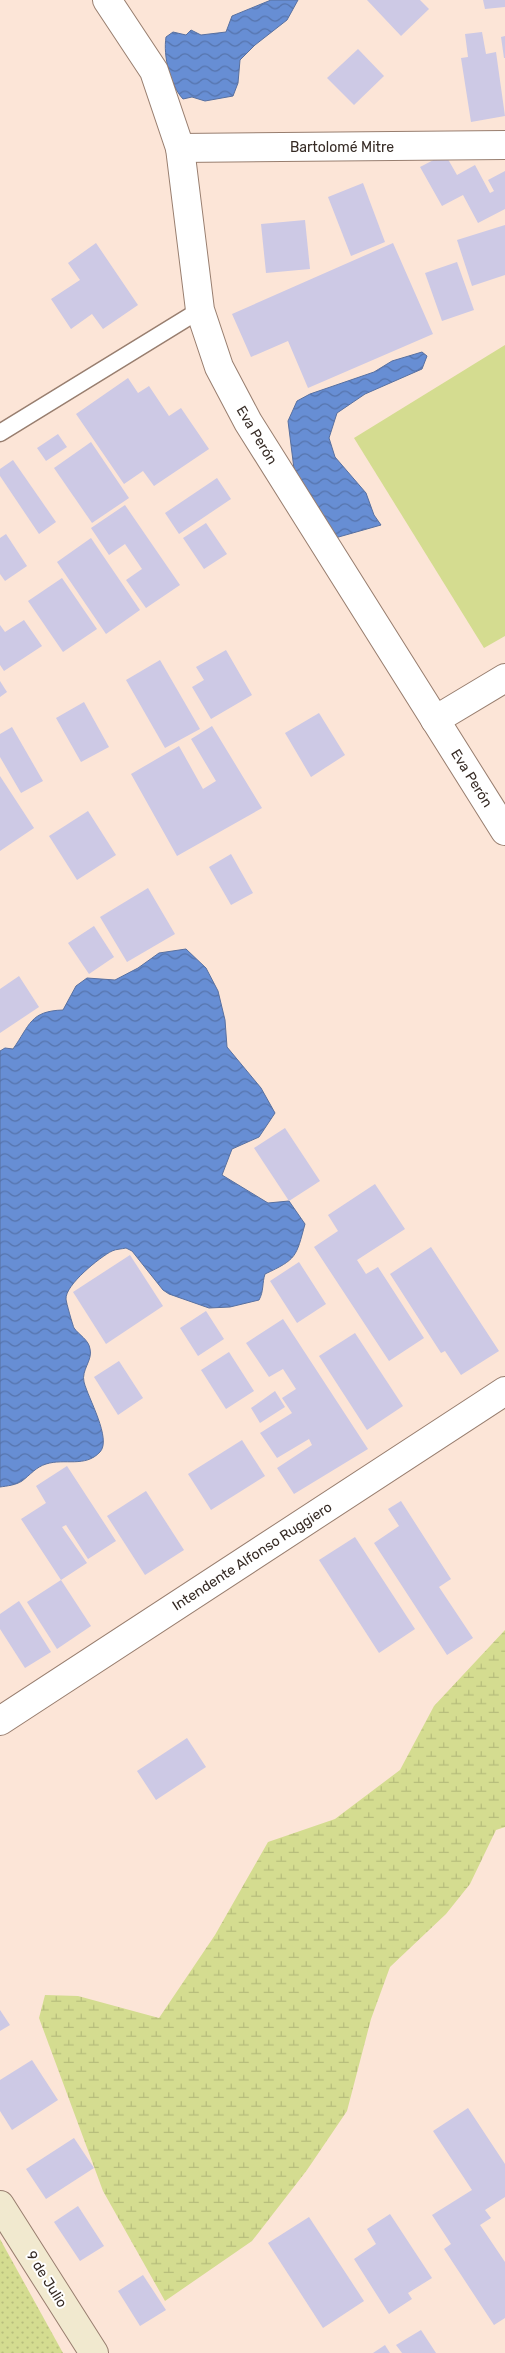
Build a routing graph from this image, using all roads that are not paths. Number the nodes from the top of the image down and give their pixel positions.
1 (107, 0) edge
2 (505, 145) edge
3 (180, 148) junction
4 (200, 310) junction
5 (0, 433) edge
6 (505, 678) edge
7 (435, 720) junction
8 (505, 831) edge
9 (505, 1391) edge
10 (0, 1721) edge
11 (0, 2205) edge
12 (94, 2353) edge

1 - 3 street, Eva Perón
2 - 3 street, Bartolomé Mitre
3 - 4 street, Eva Perón
4 - 5 lane
4 - 7 street, Eva Perón
6 - 7 street
7 - 8 street, Eva Perón
9 - 10 street, Intendente Alfonso Ruggiero
11 - 12 main road, 9 de Julio

